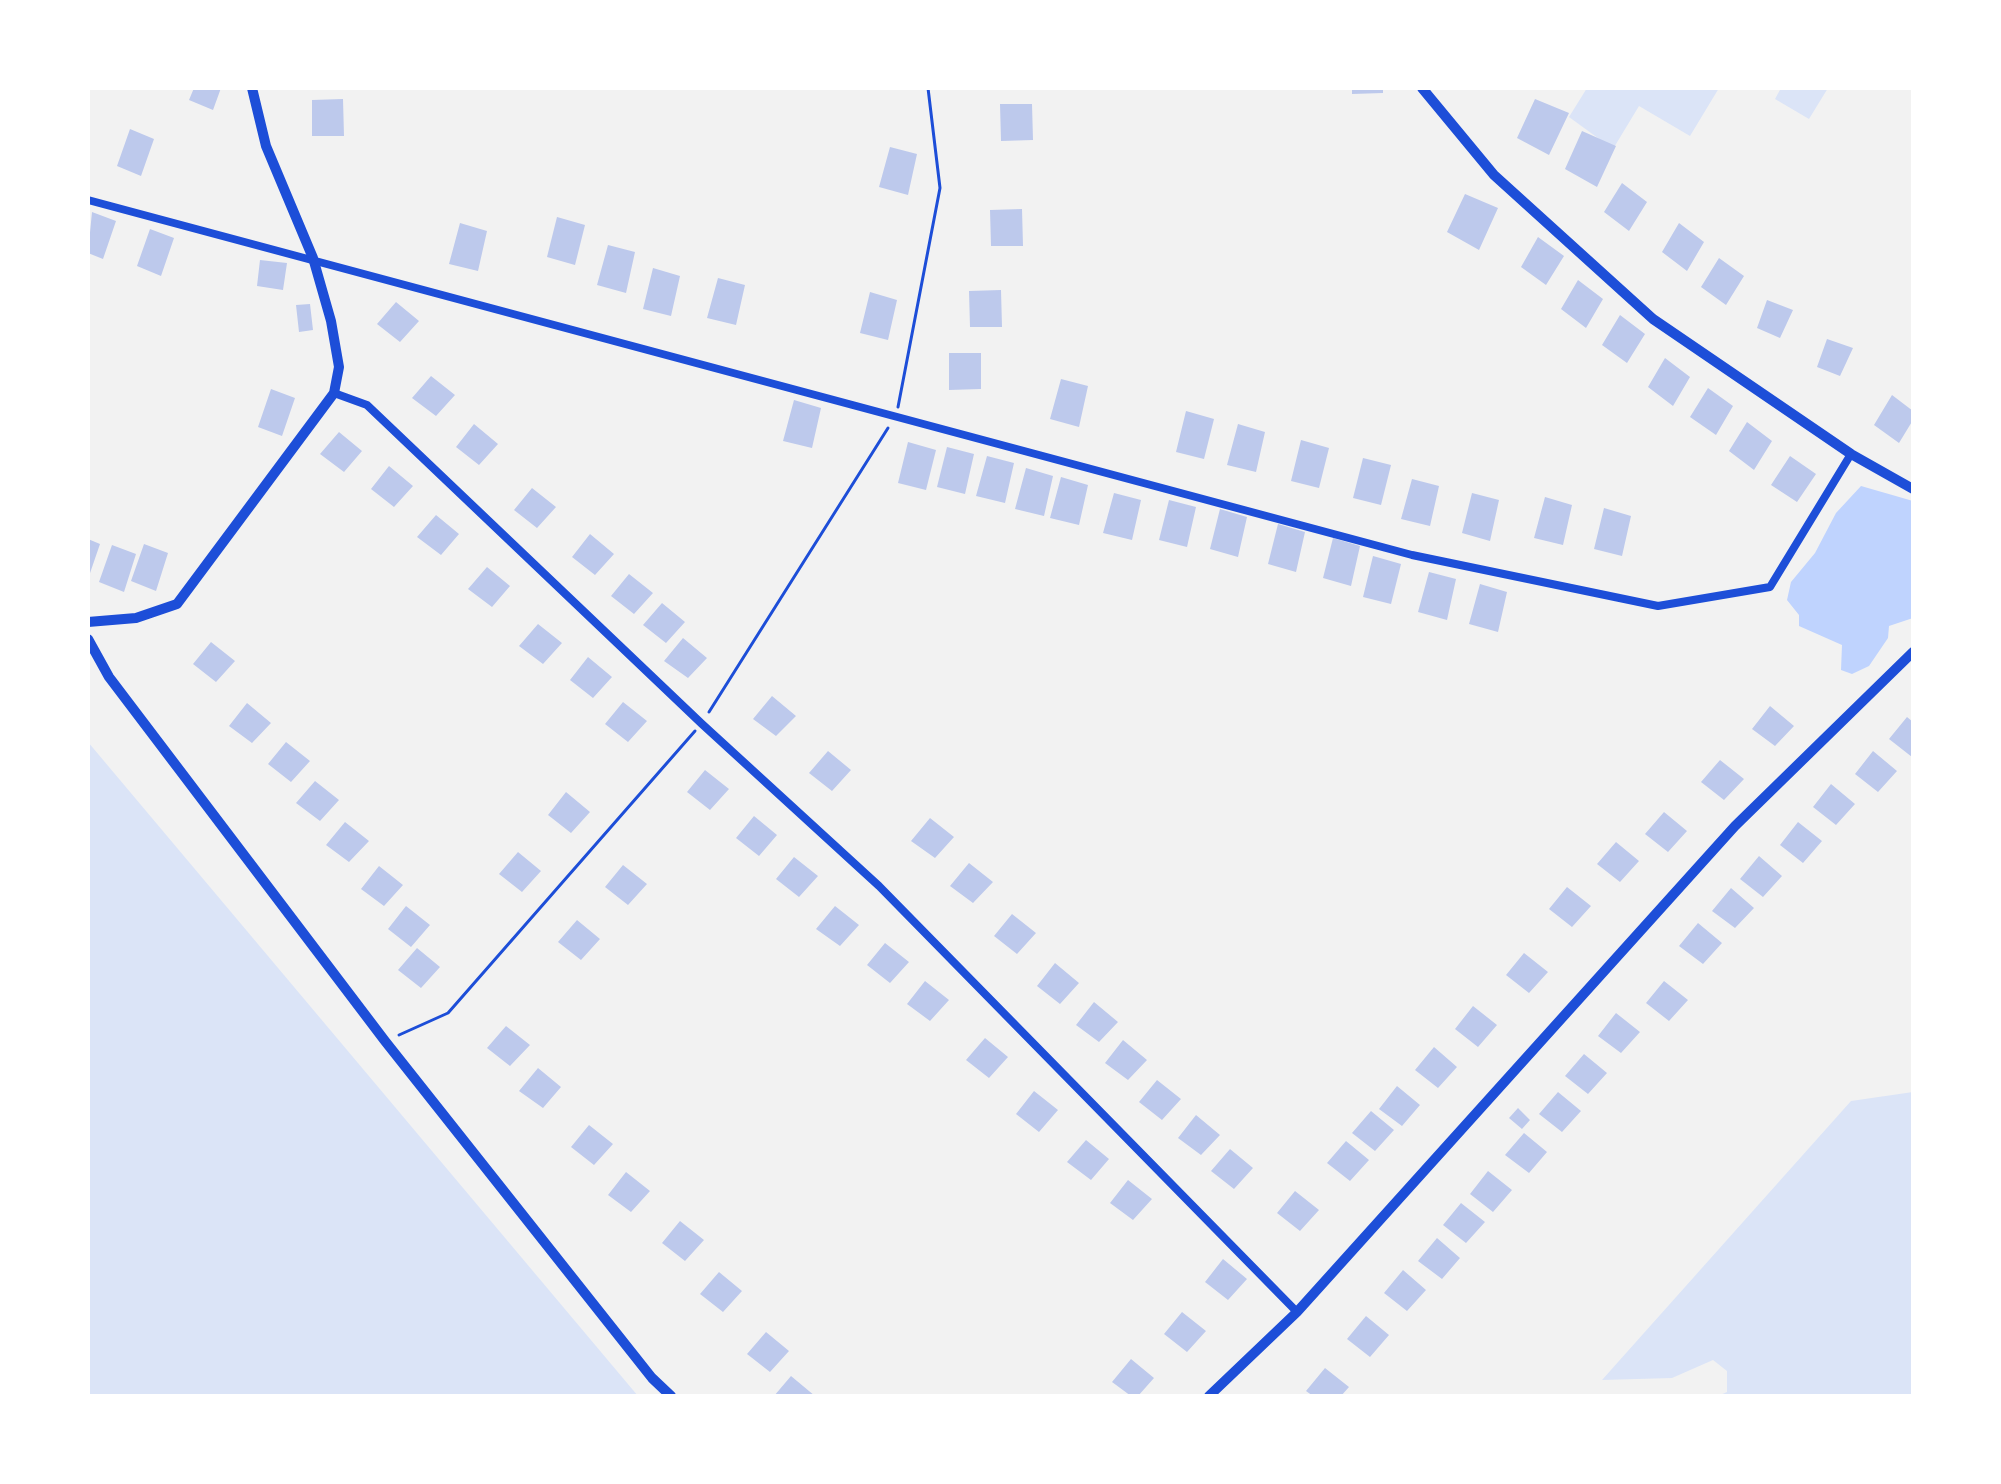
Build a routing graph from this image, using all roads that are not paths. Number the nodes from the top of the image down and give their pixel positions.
1 (252, 88) edge
2 (1422, 88) edge
3 (88, 200) edge
4 (313, 258) junction
5 (334, 393) junction
6 (1851, 454) junction
7 (1913, 489) edge
8 (88, 622) edge
9 (88, 639) edge
10 (1913, 652) edge
11 (1297, 1312) junction
12 (671, 1396) edge
13 (1209, 1396) edge

1 - 4 street
2 - 6 street
3 - 4 street
4 - 5 street
4 - 6 street
5 - 8 street
5 - 11 street
6 - 7 street
9 - 12 street
10 - 11 street
11 - 13 street

